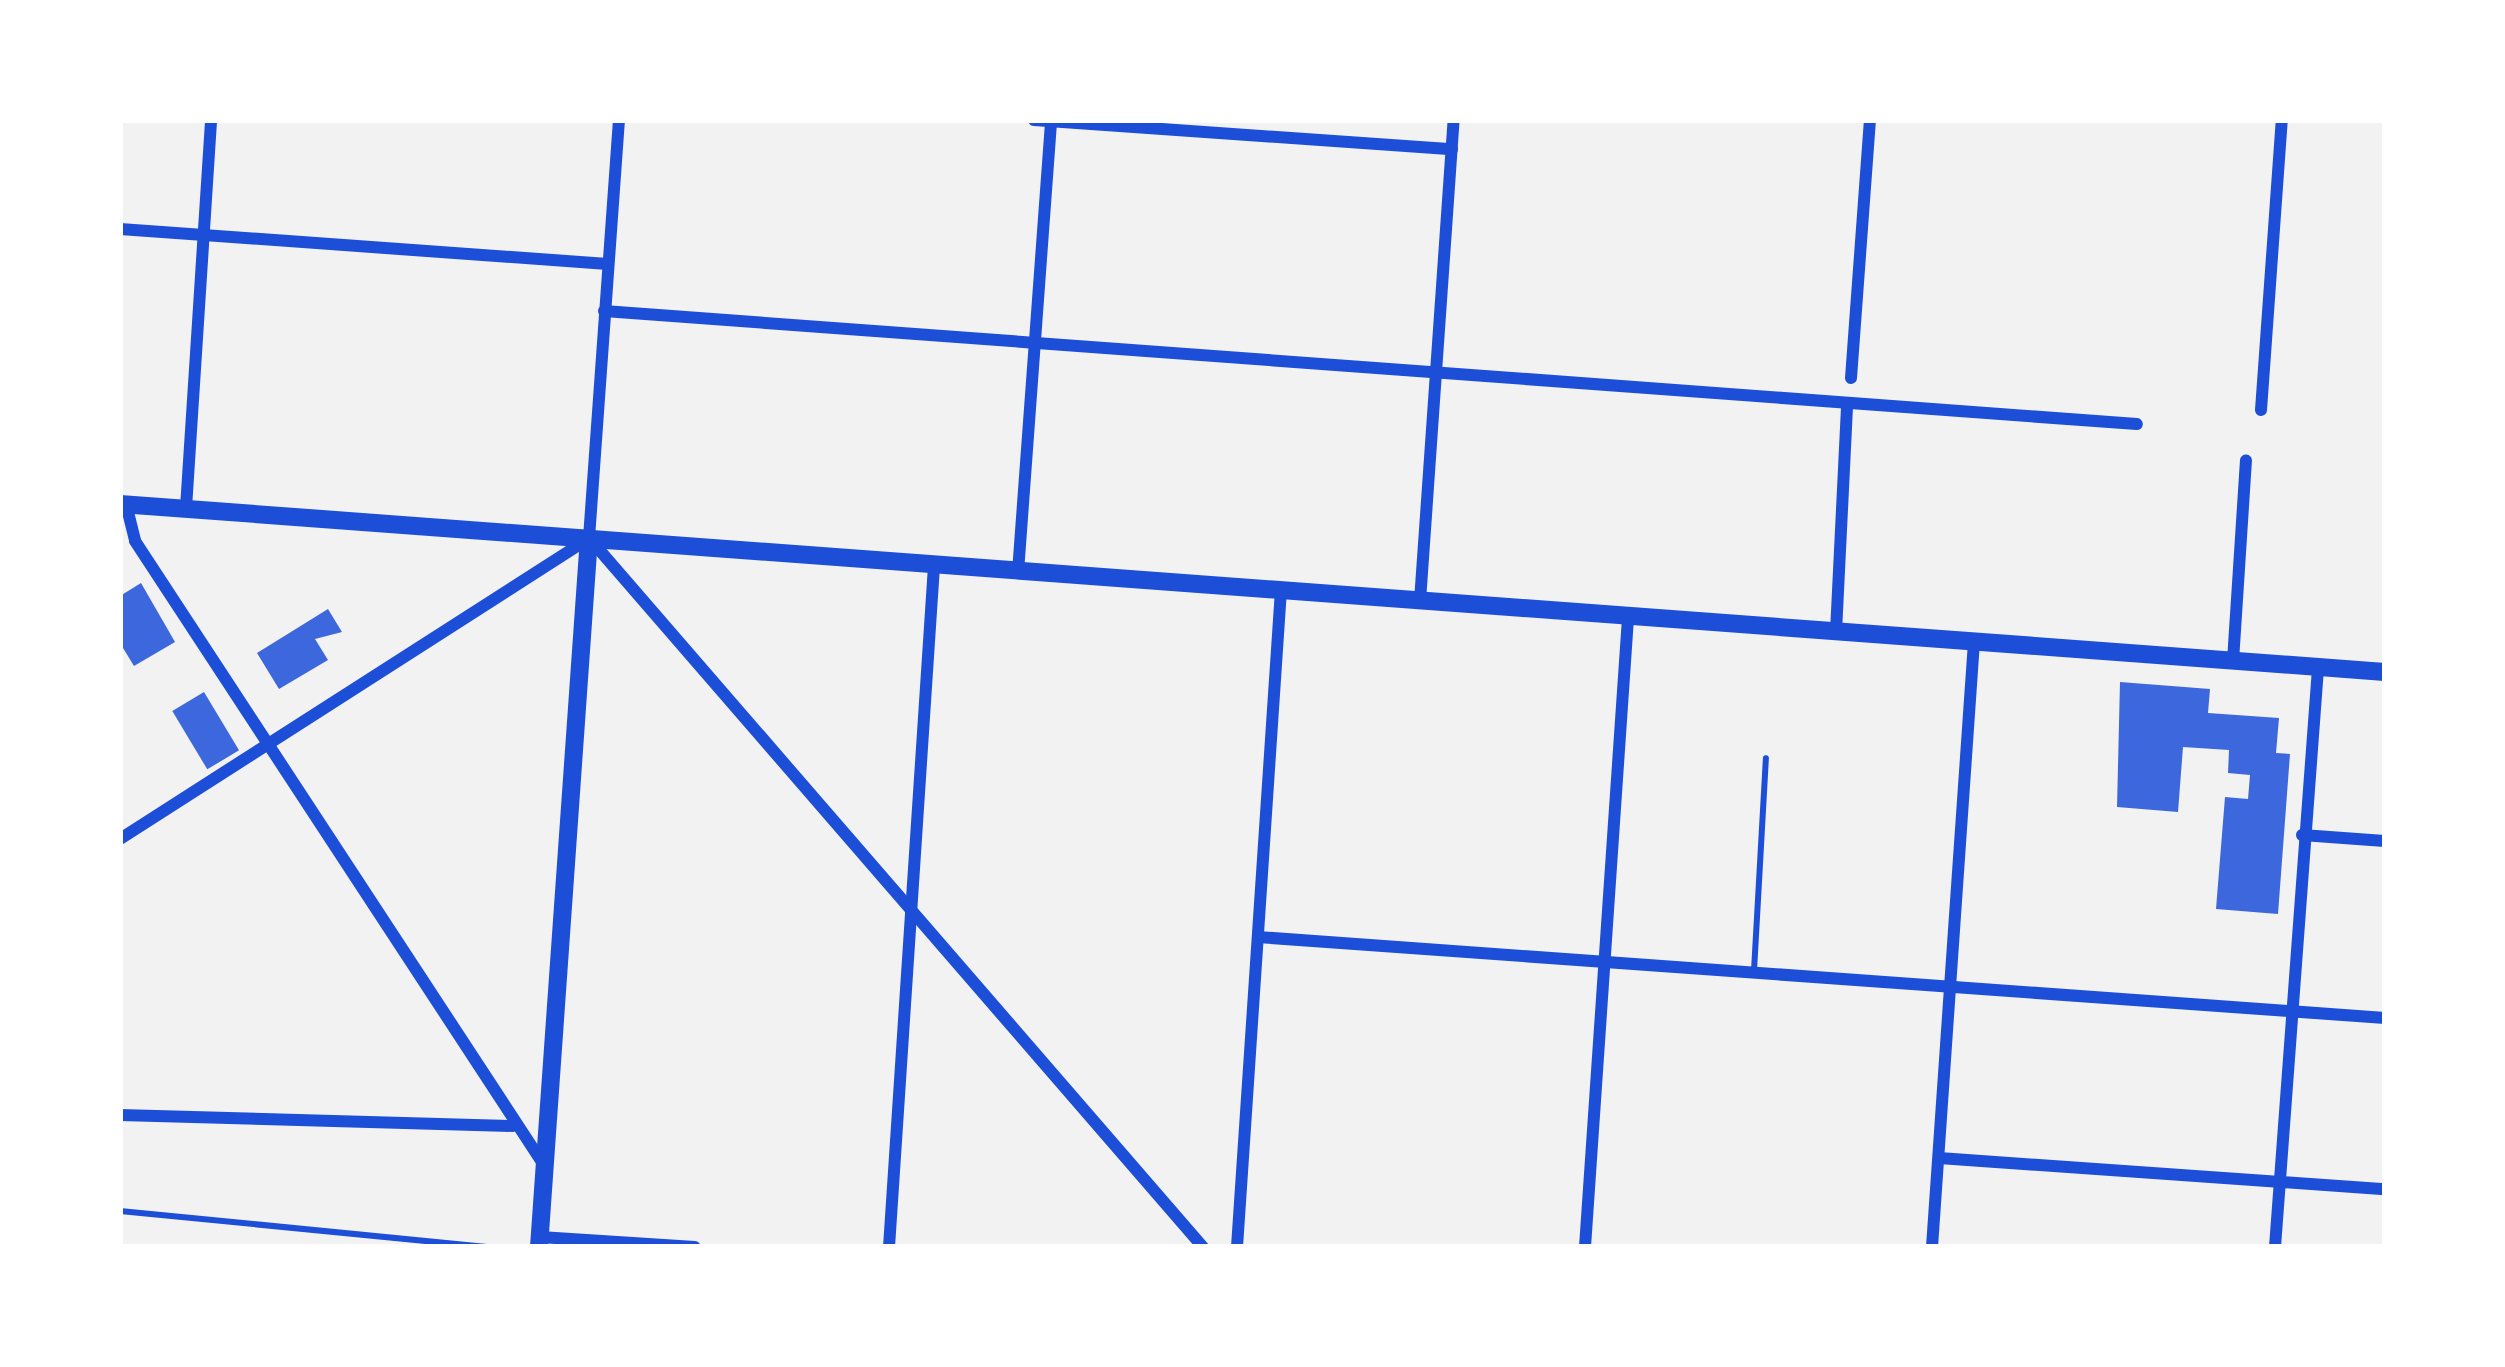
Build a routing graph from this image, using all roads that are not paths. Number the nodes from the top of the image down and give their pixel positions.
1 (212, 120) edge
2 (619, 120) edge
3 (1034, 120) edge
4 (1297, 120) edge
5 (1454, 120) edge
6 (1870, 120) edge
7 (2282, 120) edge
8 (1052, 121) edge
9 (1206, 126) edge
10 (1296, 138) junction
11 (1452, 149) junction
12 (120, 229) edge
13 (204, 235) junction
14 (608, 264) junction
15 (604, 311) junction
16 (1034, 340) junction
17 (1436, 370) junction
18 (1850, 378) dead end
19 (1847, 403) junction
20 (2261, 410) dead end
21 (2137, 424) dead end
22 (2246, 460) dead end
23 (123, 504) edge
24 (186, 508) junction
25 (589, 538) junction
26 (934, 566) junction
27 (1018, 572) junction
28 (1281, 590) junction
29 (1420, 601) junction
30 (1628, 618) junction
31 (1836, 632) junction
32 (1974, 642) junction
33 (2233, 661) junction
34 (2318, 668) junction
35 (2385, 672) edge
36 (267, 749) junction
37 (1766, 758) dead end
38 (2302, 835) junction
39 (120, 839) edge
40 (2385, 842) edge
41 (911, 914) junction
42 (1258, 937) junction
43 (1605, 964) junction
44 (1754, 974) junction
45 (1949, 989) junction
46 (2291, 1012) junction
47 (2385, 1018) edge
48 (120, 1115) edge
49 (513, 1126) junction
50 (1939, 1158) junction
51 (545, 1167) junction
52 (2278, 1181) junction
53 (2385, 1189) edge
54 (120, 1211) edge
55 (540, 1242) edge
56 (489, 1247) edge
57 (695, 1247) edge
58 (889, 1247) edge
59 (1203, 1247) edge
60 (1238, 1247) edge
61 (1585, 1247) edge
62 (1932, 1247) edge
63 (2275, 1247) edge

1 - 13 street
2 - 14 street
3 - 8 street
4 - 10 street
5 - 11 street
6 - 18 street
7 - 20 street
8 - 9 street
8 - 16 street
9 - 10 street
10 - 11 street
11 - 17 street
12 - 13 street
13 - 14 street
13 - 24 street
14 - 15 street
15 - 16 street
15 - 25 street
16 - 17 street
16 - 27 street
17 - 19 street
17 - 29 street
19 - 21 street
19 - 31 street
22 - 33 street
23 - 24 main road
23 - 36 street
24 - 25 main road
25 - 26 main road
25 - 36 street
25 - 41 street
25 - 51 main road
26 - 27 main road
26 - 41 street
27 - 28 main road
28 - 29 main road
28 - 42 street
29 - 30 main road
30 - 31 main road
30 - 43 street
31 - 32 main road
32 - 33 main road
32 - 45 street
33 - 34 main road
34 - 35 main road
34 - 38 street
36 - 39 street
36 - 49 street
37 - 44 lane
38 - 40 street
38 - 46 street
41 - 58 street
41 - 59 street
42 - 43 street
42 - 60 street
43 - 44 street
43 - 61 street
44 - 45 street
45 - 46 street
45 - 50 street
46 - 47 street
46 - 52 street
48 - 49 street
49 - 51 street
50 - 52 street
50 - 62 street
51 - 55 main road
52 - 53 street
52 - 63 street
54 - 56 lane
55 - 57 street

